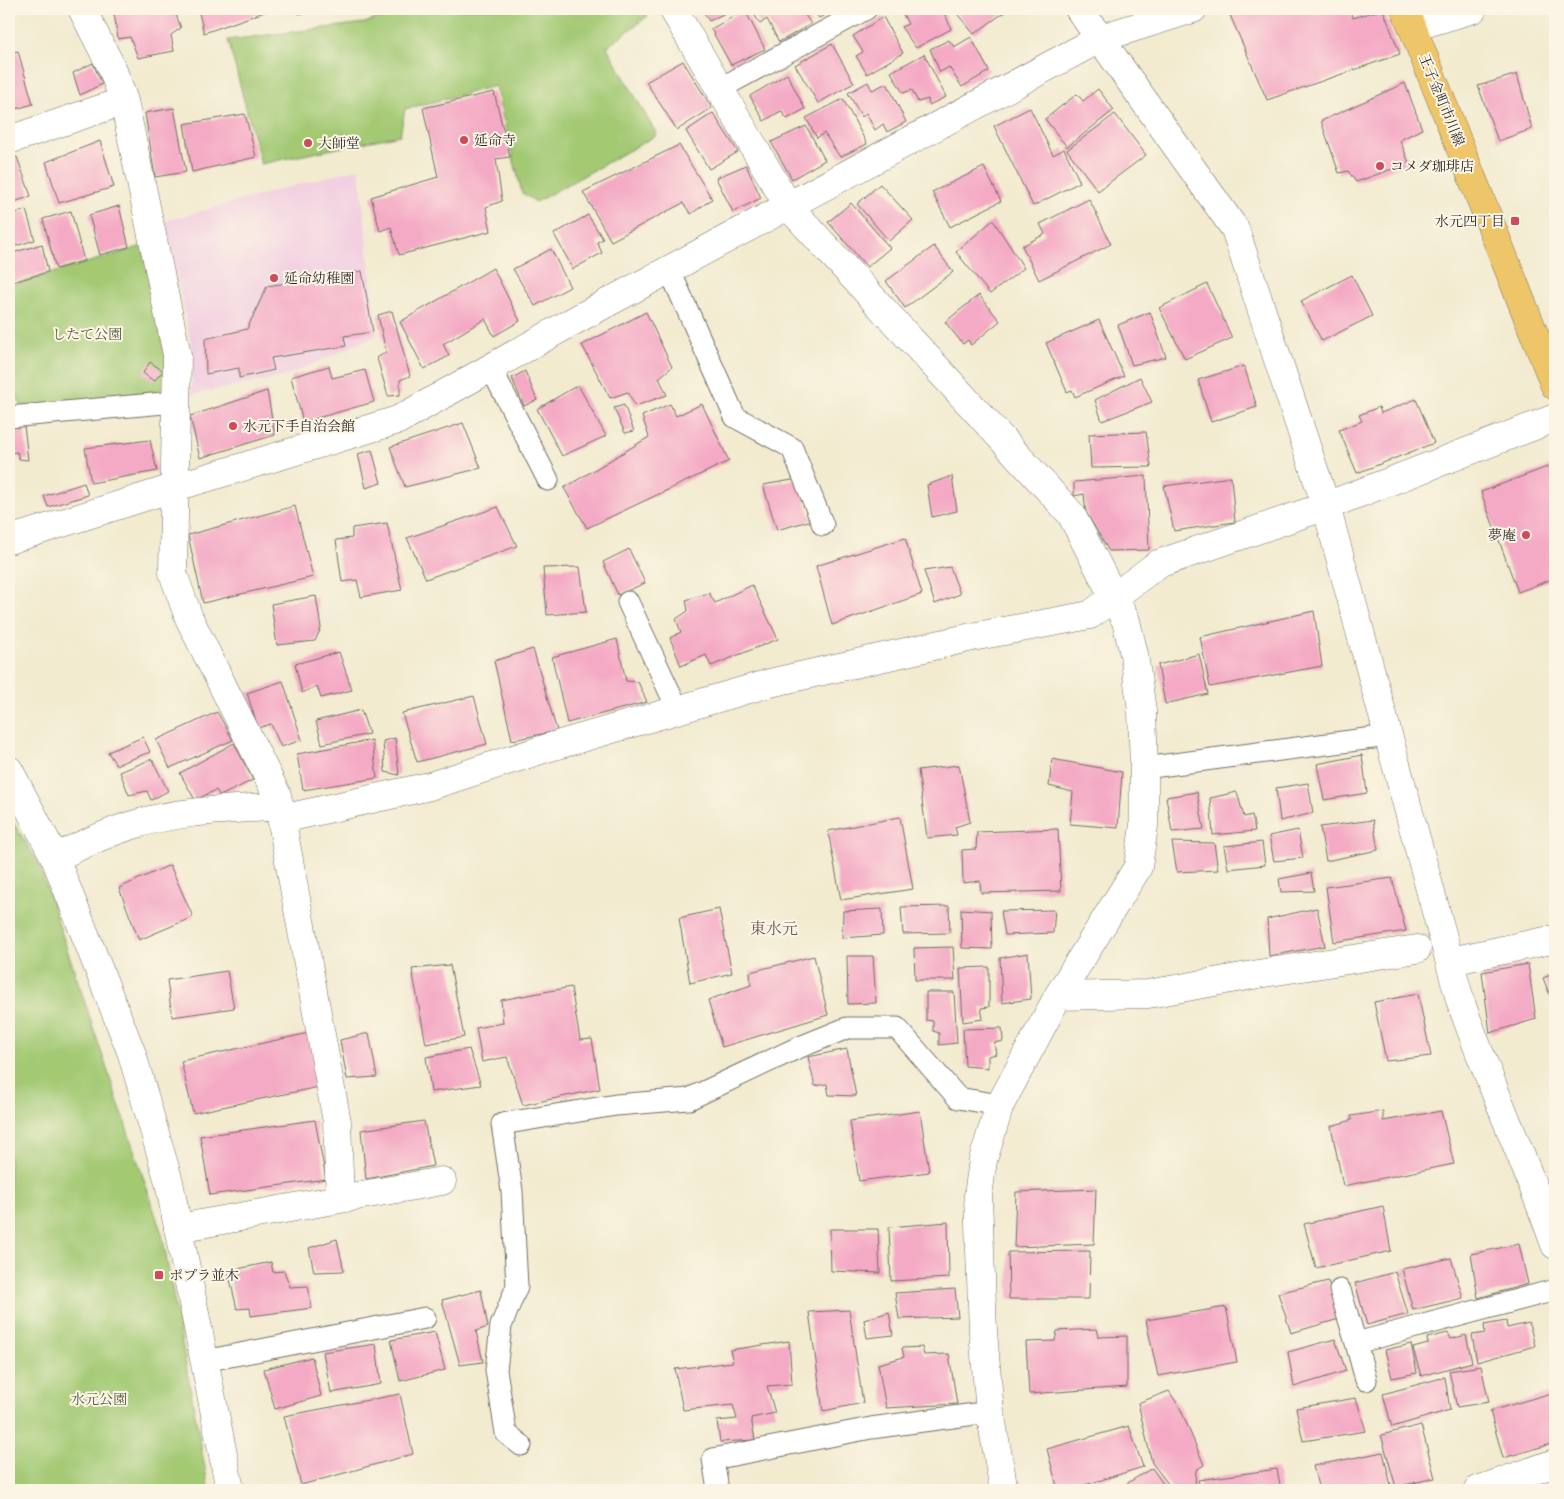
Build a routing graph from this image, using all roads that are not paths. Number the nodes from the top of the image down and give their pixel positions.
1 (82, 9) edge
2 (673, 9) edge
3 (866, 9) edge
4 (1079, 9) edge
5 (1193, 9) edge
6 (1473, 9) edge
7 (1409, 18) edge
8 (1102, 38) junction
9 (721, 88) junction
10 (124, 101) junction
11 (9, 140) edge
12 (789, 207) junction
13 (670, 271) junction
14 (491, 368) junction
15 (1555, 386) edge
16 (175, 402) junction
17 (9, 417) edge
18 (1555, 418) edge
19 (548, 480) dead end
20 (176, 487) junction
21 (1326, 506) junction
22 (823, 525) dead end
23 (9, 540) edge
24 (1115, 598) junction
25 (628, 602) dead end
26 (678, 710) junction
27 (1388, 736) junction
28 (1144, 768) junction
29 (9, 770) edge
30 (281, 812) junction
31 (55, 858) junction
32 (1555, 939) edge
33 (1417, 949) dead end
34 (1451, 961) junction
35 (1058, 996) junction
36 (1000, 1105) junction
37 (442, 1181) dead end
38 (1546, 1192) edge
39 (340, 1199) junction
40 (178, 1228) junction
41 (1555, 1245) edge
42 (1340, 1290) dead end
43 (1555, 1290) edge
44 (425, 1318) dead end
45 (1356, 1343) junction
46 (204, 1360) junction
47 (1366, 1380) dead end
48 (990, 1412) junction
49 (521, 1445) dead end
50 (1555, 1464) edge
51 (230, 1490) edge
52 (718, 1490) edge
53 (1004, 1490) edge
54 (1478, 1490) edge

1 - 10 street
2 - 9 street
3 - 9 lane
4 - 8 street
5 - 8 street
6 - 7 street
7 - 15 main road, 王子金町市川線
8 - 12 street
8 - 21 street
9 - 12 street
10 - 11 street
10 - 16 street
12 - 13 street
12 - 24 street
13 - 14 street
13 - 22 lane
14 - 19 lane
14 - 20 street
16 - 17 lane
16 - 20 street
18 - 21 street
20 - 23 street
20 - 30 street
21 - 24 street
21 - 27 street
24 - 26 street
24 - 28 street
25 - 26 lane
26 - 30 street
27 - 28 lane
27 - 34 street
28 - 35 street
29 - 31 street
30 - 31 street
30 - 39 street
31 - 40 street
32 - 34 street
33 - 35 street
34 - 38 street
35 - 36 street
36 - 48 street
36 - 49 lane
37 - 39 street
38 - 41 street
39 - 40 street
40 - 46 street
42 - 45 lane
43 - 45 lane
44 - 46 lane
45 - 47 lane
46 - 51 street
48 - 52 lane
48 - 53 street
50 - 54 street

